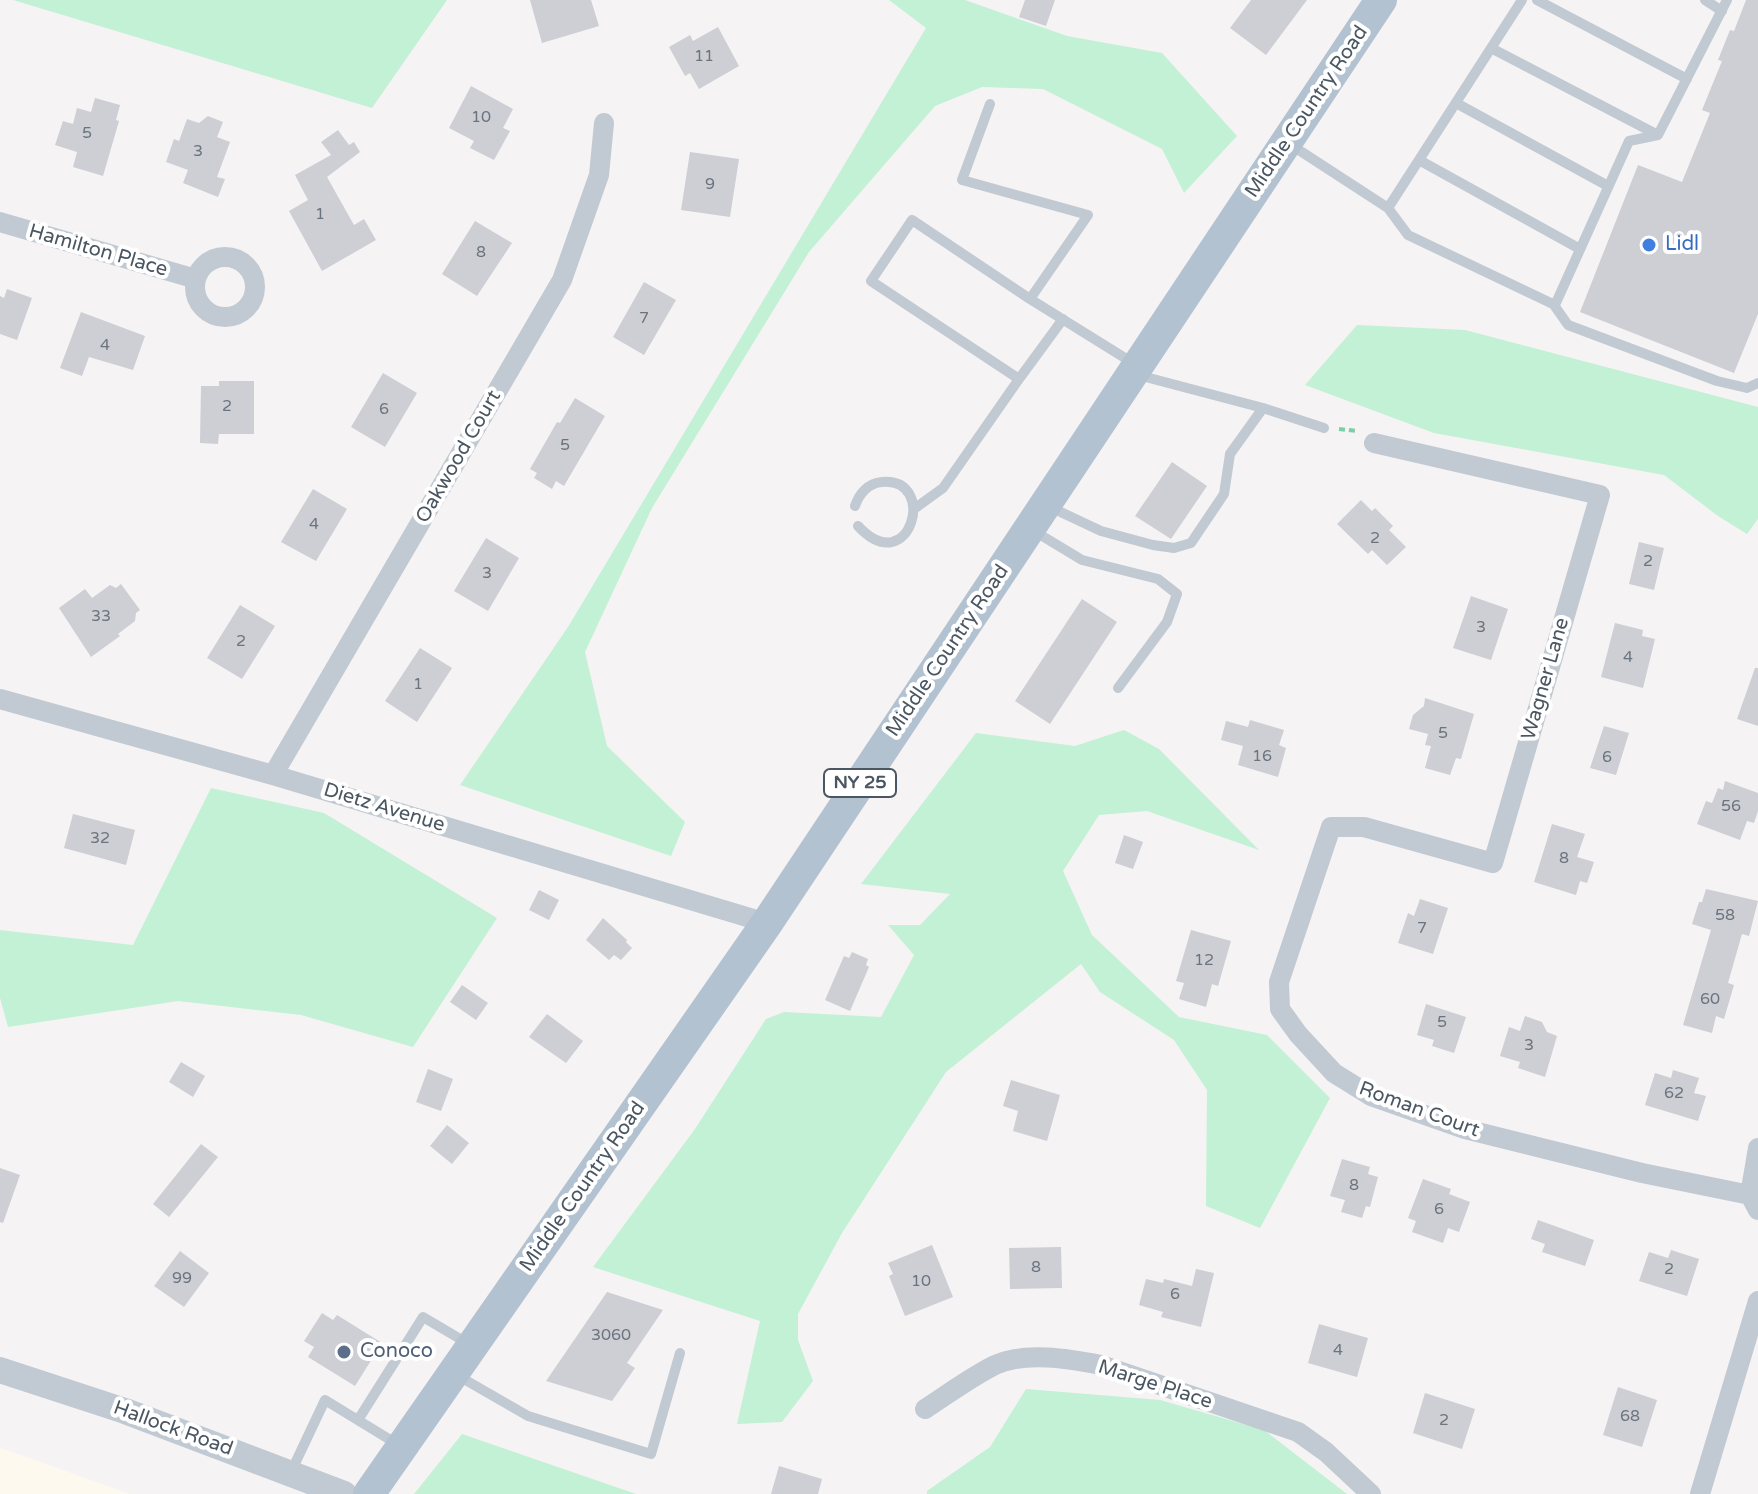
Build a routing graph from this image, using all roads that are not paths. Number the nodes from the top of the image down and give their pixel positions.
1 (1381, 0) edge
2 (1522, 0) edge
3 (1537, 0) edge
4 (1705, 0) edge
5 (1725, 5) edge
6 (1491, 48) junction
7 (1687, 79) junction
8 (1456, 103) junction
9 (990, 104) dead end
10 (604, 123) dead end
11 (1658, 135) junction
12 (1287, 142) junction
13 (1419, 160) junction
14 (1608, 186) junction
15 (1388, 208) junction
16 (0, 222) edge
17 (1580, 249) junction
18 (196, 279) dead end
19 (1030, 299) junction
20 (1554, 305) junction
21 (1063, 319) junction
22 (1135, 370) junction
23 (1019, 379) junction
24 (1758, 383) edge
25 (1263, 408) junction
26 (1324, 428) road end
27 (1374, 443) road end
28 (855, 506) dead end
29 (914, 509) junction
30 (1037, 516) junction
31 (858, 526) dead end
32 (1118, 688) dead end
33 (0, 699) edge
34 (273, 775) junction
35 (1493, 863) joint
36 (767, 923) junction
37 (1758, 1148) edge
38 (1754, 1202) edge
39 (1758, 1301) edge
40 (472, 1346) junction
41 (680, 1353) dead end
42 (0, 1370) edge
43 (454, 1373) junction
44 (925, 1409) dead end
45 (358, 1420) junction
46 (402, 1447) junction
47 (291, 1474) junction
48 (344, 1494) edge
49 (369, 1494) edge
50 (1371, 1494) edge
51 (1700, 1494) edge

1 - 12 main road, Middle Country Road / NY 25
2 - 6 lane
3 - 7 lane
4 - 5 lane
5 - 7 lane
6 - 8 lane
6 - 11 lane
7 - 11 lane
8 - 13 lane
8 - 14 lane
9 - 19 lane
10 - 34 street, Oakwood Court
11 - 14 lane
12 - 15 lane
12 - 22 main road, Middle Country Road / NY 25
13 - 15 lane
13 - 17 lane
14 - 17 lane
15 - 20 lane
16 - 18 street, Hamilton Place
17 - 20 lane
19 - 21 lane
19 - 23 lane
20 - 24 lane
21 - 22 lane
21 - 23 lane
22 - 25 lane
22 - 30 main road, Middle Country Road / NY 25
23 - 29 lane
25 - 26 lane
25 - 30 lane
27 - 35 street, Wagner Lane
28 - 29 lane
29 - 31 lane
30 - 32 lane
30 - 36 main road, Middle Country Road / NY 25
33 - 34 street, Dietz Avenue
34 - 36 street, Dietz Avenue
35 - 38 street, Roman Court
36 - 40 main road, Middle Country Road / NY 25
37 - 38 street
39 - 51 street
40 - 43 main road, Middle Country Road / NY 25
40 - 45 lane
41 - 43 lane
42 - 47 street, Hallock Road
43 - 46 main road, Middle Country Road / NY 25
44 - 50 street, Marge Place
45 - 46 lane
45 - 47 lane
46 - 49 main road, Middle Country Road / NY 25
47 - 48 street, Hallock Road

